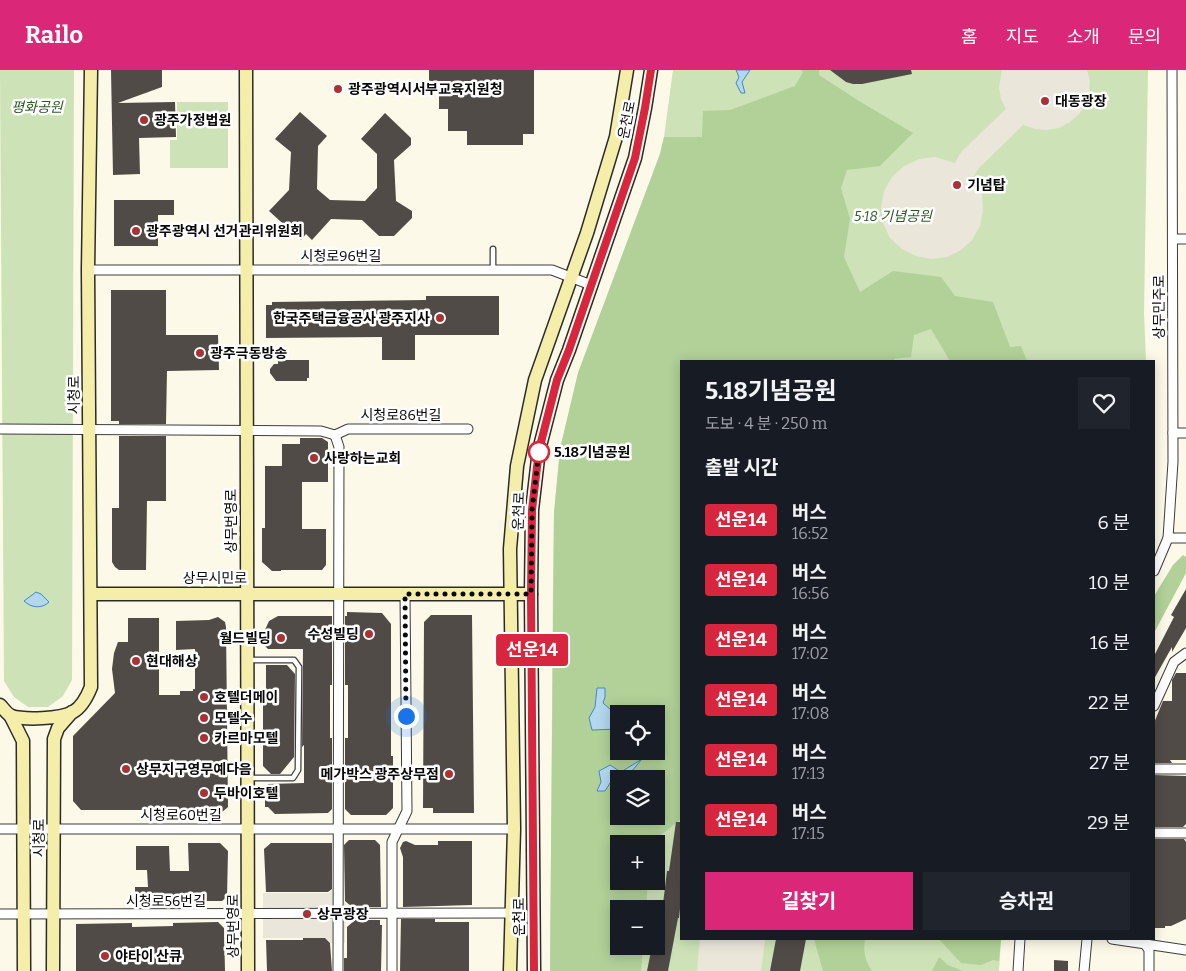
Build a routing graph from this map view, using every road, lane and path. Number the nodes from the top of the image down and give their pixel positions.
1 (91, 70) edge
2 (246, 70) edge
3 (626, 70) edge
4 (651, 70) edge
5 (1172, 70) edge
6 (1186, 239) edge
7 (1173, 240) junction
8 (493, 249) dead end
9 (88, 270) junction
10 (246, 270) junction
11 (493, 270) junction
12 (570, 276) junction
13 (591, 285) junction
14 (0, 429) edge
15 (468, 429) dead end
16 (89, 430) junction
17 (246, 430) junction
18 (1173, 433) junction
19 (1186, 433) edge
20 (335, 435) junction
21 (1168, 538) junction
22 (1186, 538) edge
23 (1155, 569) edge
24 (246, 593) junction
25 (90, 594) junction
26 (340, 594) junction
27 (405, 594) junction
28 (511, 594) junction
29 (531, 594) junction
30 (1186, 653) edge
31 (248, 660) junction
32 (1155, 704) edge
33 (0, 705) edge
34 (72, 712) junction
35 (10, 716) junction
36 (1155, 768) edge
37 (1186, 769) edge
38 (248, 778) junction
39 (0, 829) edge
40 (23, 829) junction
41 (54, 829) junction
42 (248, 829) junction
43 (338, 829) junction
44 (398, 829) junction
45 (514, 829) junction
46 (1155, 833) edge
47 (1186, 833) edge
48 (392, 913) junction
49 (512, 913) junction
50 (0, 914) edge
51 (24, 914) junction
52 (54, 914) junction
53 (338, 914) junction
54 (248, 915) junction
55 (1020, 940) edge
56 (1087, 940) edge
57 (1128, 940) edge
58 (1145, 941) edge
59 (1186, 950) edge
60 (24, 971) edge
61 (53, 971) edge
62 (248, 971) edge
63 (338, 971) edge
64 (392, 971) edge
65 (510, 971) edge
66 (534, 971) edge
67 (1018, 971) edge
68 (1084, 971) edge
69 (1149, 971) edge

1 - 9 street, 시청로
2 - 10 street, 상무번영로
3 - 12 street, 운천로
4 - 13 street, 운천로
5 - 7 street, 상무민주로
6 - 7 street
7 - 18 street, 상무민주로
8 - 11 lane
9 - 10 street, 시청로96번길
9 - 16 street, 시청로
10 - 11 street, 시청로96번길
10 - 17 street, 상무번영로
11 - 12 street, 시청로96번길
12 - 13 street, 시청로96번길
12 - 28 street, 운천로
13 - 29 street, 운천로
14 - 16 street, 시청로86번길
15 - 20 street, 시청로86번길
16 - 17 street, 시청로86번길
16 - 25 street, 시청로
17 - 20 street, 시청로86번길
17 - 24 street, 상무번영로
18 - 19 street
18 - 21 street, 상무민주로
20 - 26 street
21 - 22 street
21 - 23 street, 상무민주로
24 - 25 street, 상무시민로
24 - 26 street, 상무시민로
24 - 31 street, 상무번영로
25 - 34 street, 시청로
26 - 27 street, 상무시민로
26 - 43 street
27 - 28 street, 상무시민로
27 - 44 street
28 - 29 street, 상무시민로
28 - 45 street, 운천로
29 - 66 street, 운천로
30 - 32 street
31 - 38 street, 상무번영로
31 - 38 lane
33 - 35 street, 시청로
34 - 35 street
34 - 41 street, 시청로
35 - 40 street, 시청로
36 - 37 street
38 - 42 street, 상무번영로
39 - 40 street, 시청로60번길
40 - 41 street, 시청로60번길
40 - 51 street, 시청로
41 - 42 street, 시청로60번길
41 - 52 street, 시청로
42 - 43 street, 시청로60번길
42 - 54 street, 상무번영로
43 - 44 street, 시청로60번길
43 - 53 street
44 - 45 street, 시청로60번길
44 - 48 street
45 - 49 street, 운천로
46 - 47 street
48 - 49 street, 시청로56번길
48 - 53 street, 시청로56번길
48 - 64 street
49 - 65 street, 운천로
50 - 51 street, 시청로56번길
51 - 52 street, 시청로56번길
51 - 60 street, 시청로
52 - 54 street, 시청로56번길
52 - 61 street, 시청로
53 - 54 street, 시청로56번길
53 - 63 street
54 - 62 street, 상무번영로
55 - 67 street
56 - 68 street
57 - 58 street
58 - 59 street
58 - 69 street

